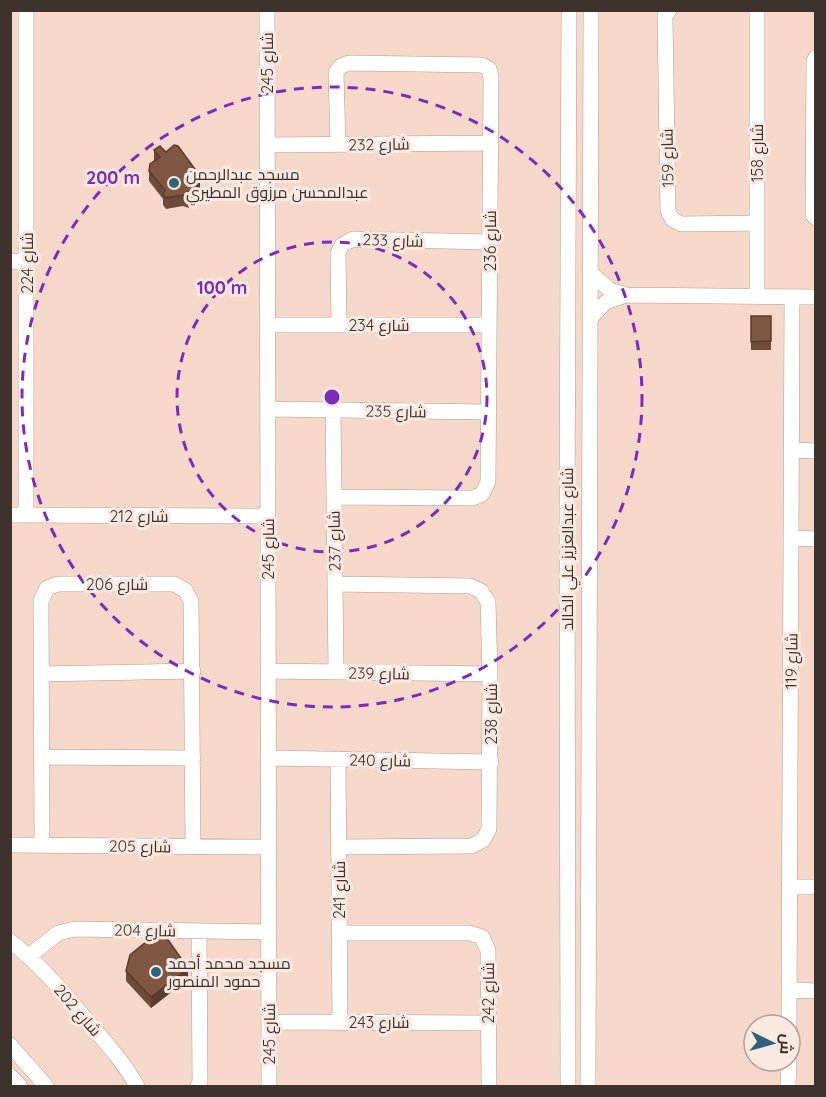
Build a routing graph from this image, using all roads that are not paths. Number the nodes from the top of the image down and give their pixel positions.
1 (27, 10) edge
2 (267, 10) edge
3 (591, 10) edge
4 (669, 10) edge
5 (758, 10) edge
6 (568, 12) edge
7 (816, 57) edge
8 (590, 134) junction
9 (568, 135) junction
10 (814, 138) edge
11 (491, 143) junction
12 (267, 145) junction
13 (339, 145) junction
14 (568, 154) junction
15 (590, 155) junction
16 (10, 177) edge
17 (27, 177) junction
18 (816, 218) edge
19 (757, 223) junction
20 (490, 242) junction
21 (10, 261) edge
22 (27, 262) junction
23 (590, 273) junction
24 (626, 295) junction
25 (757, 295) junction
26 (792, 297) junction
27 (816, 297) edge
28 (590, 318) junction
29 (268, 325) junction
30 (339, 325) junction
31 (489, 325) junction
32 (268, 409) junction
33 (333, 410) junction
34 (489, 412) junction
35 (792, 450) junction
36 (816, 451) edge
37 (334, 497) junction
38 (18, 515) edge
39 (268, 516) junction
40 (567, 516) junction
41 (792, 538) junction
42 (816, 539) edge
43 (334, 584) junction
44 (590, 618) junction
45 (193, 671) junction
46 (268, 671) junction
47 (336, 672) junction
48 (42, 674) junction
49 (490, 674) junction
50 (42, 758) junction
51 (268, 758) junction
52 (193, 759) junction
53 (338, 759) junction
54 (491, 762) junction
55 (10, 845) edge
56 (42, 845) junction
57 (193, 846) junction
58 (268, 847) junction
59 (339, 847) junction
60 (567, 881) junction
61 (789, 887) junction
62 (816, 887) edge
63 (199, 931) junction
64 (268, 932) junction
65 (339, 933) junction
66 (10, 941) edge
67 (29, 956) junction
68 (589, 975) junction
69 (790, 990) junction
70 (816, 991) edge
71 (789, 1013) edge
72 (269, 1022) junction
73 (340, 1022) junction
74 (488, 1023) junction
75 (10, 1045) edge
76 (10, 1076) edge
77 (20, 1086) edge
78 (46, 1086) edge
79 (138, 1086) edge
80 (198, 1086) edge
81 (269, 1086) edge
82 (489, 1086) edge
83 (568, 1086) edge
84 (588, 1086) edge

1 - 17 street, شارع 224
2 - 12 street, شارع 245
3 - 8 street, شارع عبدالعزيز علي الخالد
4 - 19 street, شارع 159
5 - 19 street, شارع 158
6 - 9 street, شارع عبدالعزيز علي الخالد
7 - 10 street
8 - 9 street
8 - 15 street, شارع عبدالعزيز علي الخالد
9 - 14 street, شارع عبدالعزيز علي الخالد
10 - 18 street
11 - 13 street, شارع 232
11 - 13 street, شارع 236
11 - 20 street, شارع 236
12 - 13 street, شارع 232
12 - 29 street, شارع 245
14 - 15 street
14 - 40 street, شارع عبدالعزيز علي الخالد
15 - 23 street, شارع عبدالعزيز علي الخالد
16 - 17 street
17 - 22 street, شارع 224
19 - 25 street, شارع 158
20 - 30 street, شارع 233
20 - 31 street, شارع 236
21 - 22 street
22 - 38 street, شارع 224
23 - 24 street
23 - 28 street, شارع عبدالعزيز علي الخالد
24 - 25 street
24 - 28 street
25 - 26 street
26 - 27 street
26 - 35 street, شارع 119
28 - 44 street, شارع عبدالعزيز علي الخالد
29 - 30 street, شارع 234
29 - 32 street, شارع 245
30 - 31 street, شارع 234
31 - 34 street, شارع 236
32 - 33 street, شارع 235
32 - 39 street, شارع 245
33 - 34 street, شارع 235
33 - 37 street, شارع 237
34 - 37 street, شارع 236
35 - 36 street
35 - 41 street, شارع 119
37 - 43 street, شارع 237
38 - 39 street, شارع 212
39 - 46 street, شارع 245
40 - 44 street
40 - 60 street, شارع عبدالعزيز علي الخالد
41 - 42 street
41 - 61 street, شارع 119
43 - 47 street, شارع 237
43 - 49 street, شارع 238
44 - 68 street, شارع عبدالعزيز علي الخالد
45 - 48 street
45 - 48 street, شارع 206
45 - 52 street, شارع 206
46 - 47 street, شارع 239
46 - 51 street, شارع 245
47 - 49 street, شارع 239
48 - 50 street, شارع 206
49 - 54 street, شارع 238
50 - 52 street
50 - 56 street, شارع 206
51 - 53 street, شارع 240
51 - 58 street, شارع 245
52 - 57 street, شارع 206
53 - 54 street, شارع 240
53 - 59 street, شارع 241
54 - 59 street, شارع 238
55 - 56 street, شارع 205
56 - 57 street, شارع 205
57 - 58 street, شارع 205
58 - 64 street, شارع 245
59 - 65 street, شارع 241
60 - 68 street
60 - 83 street, شارع عبدالعزيز علي الخالد
61 - 62 street
61 - 69 street, شارع 119
63 - 64 street, شارع 204
63 - 67 street, شارع 204
63 - 80 street
64 - 72 street, شارع 245
65 - 73 street, شارع 241
65 - 74 street, شارع 242
66 - 67 street, شارع 202
67 - 79 street, شارع 202
68 - 84 street, شارع عبدالعزيز علي الخالد
69 - 70 street
69 - 71 street, شارع 119
72 - 73 street, شارع 243
72 - 81 street, شارع 245
73 - 74 street, شارع 243
74 - 82 street, شارع 242
75 - 78 street
76 - 77 street

